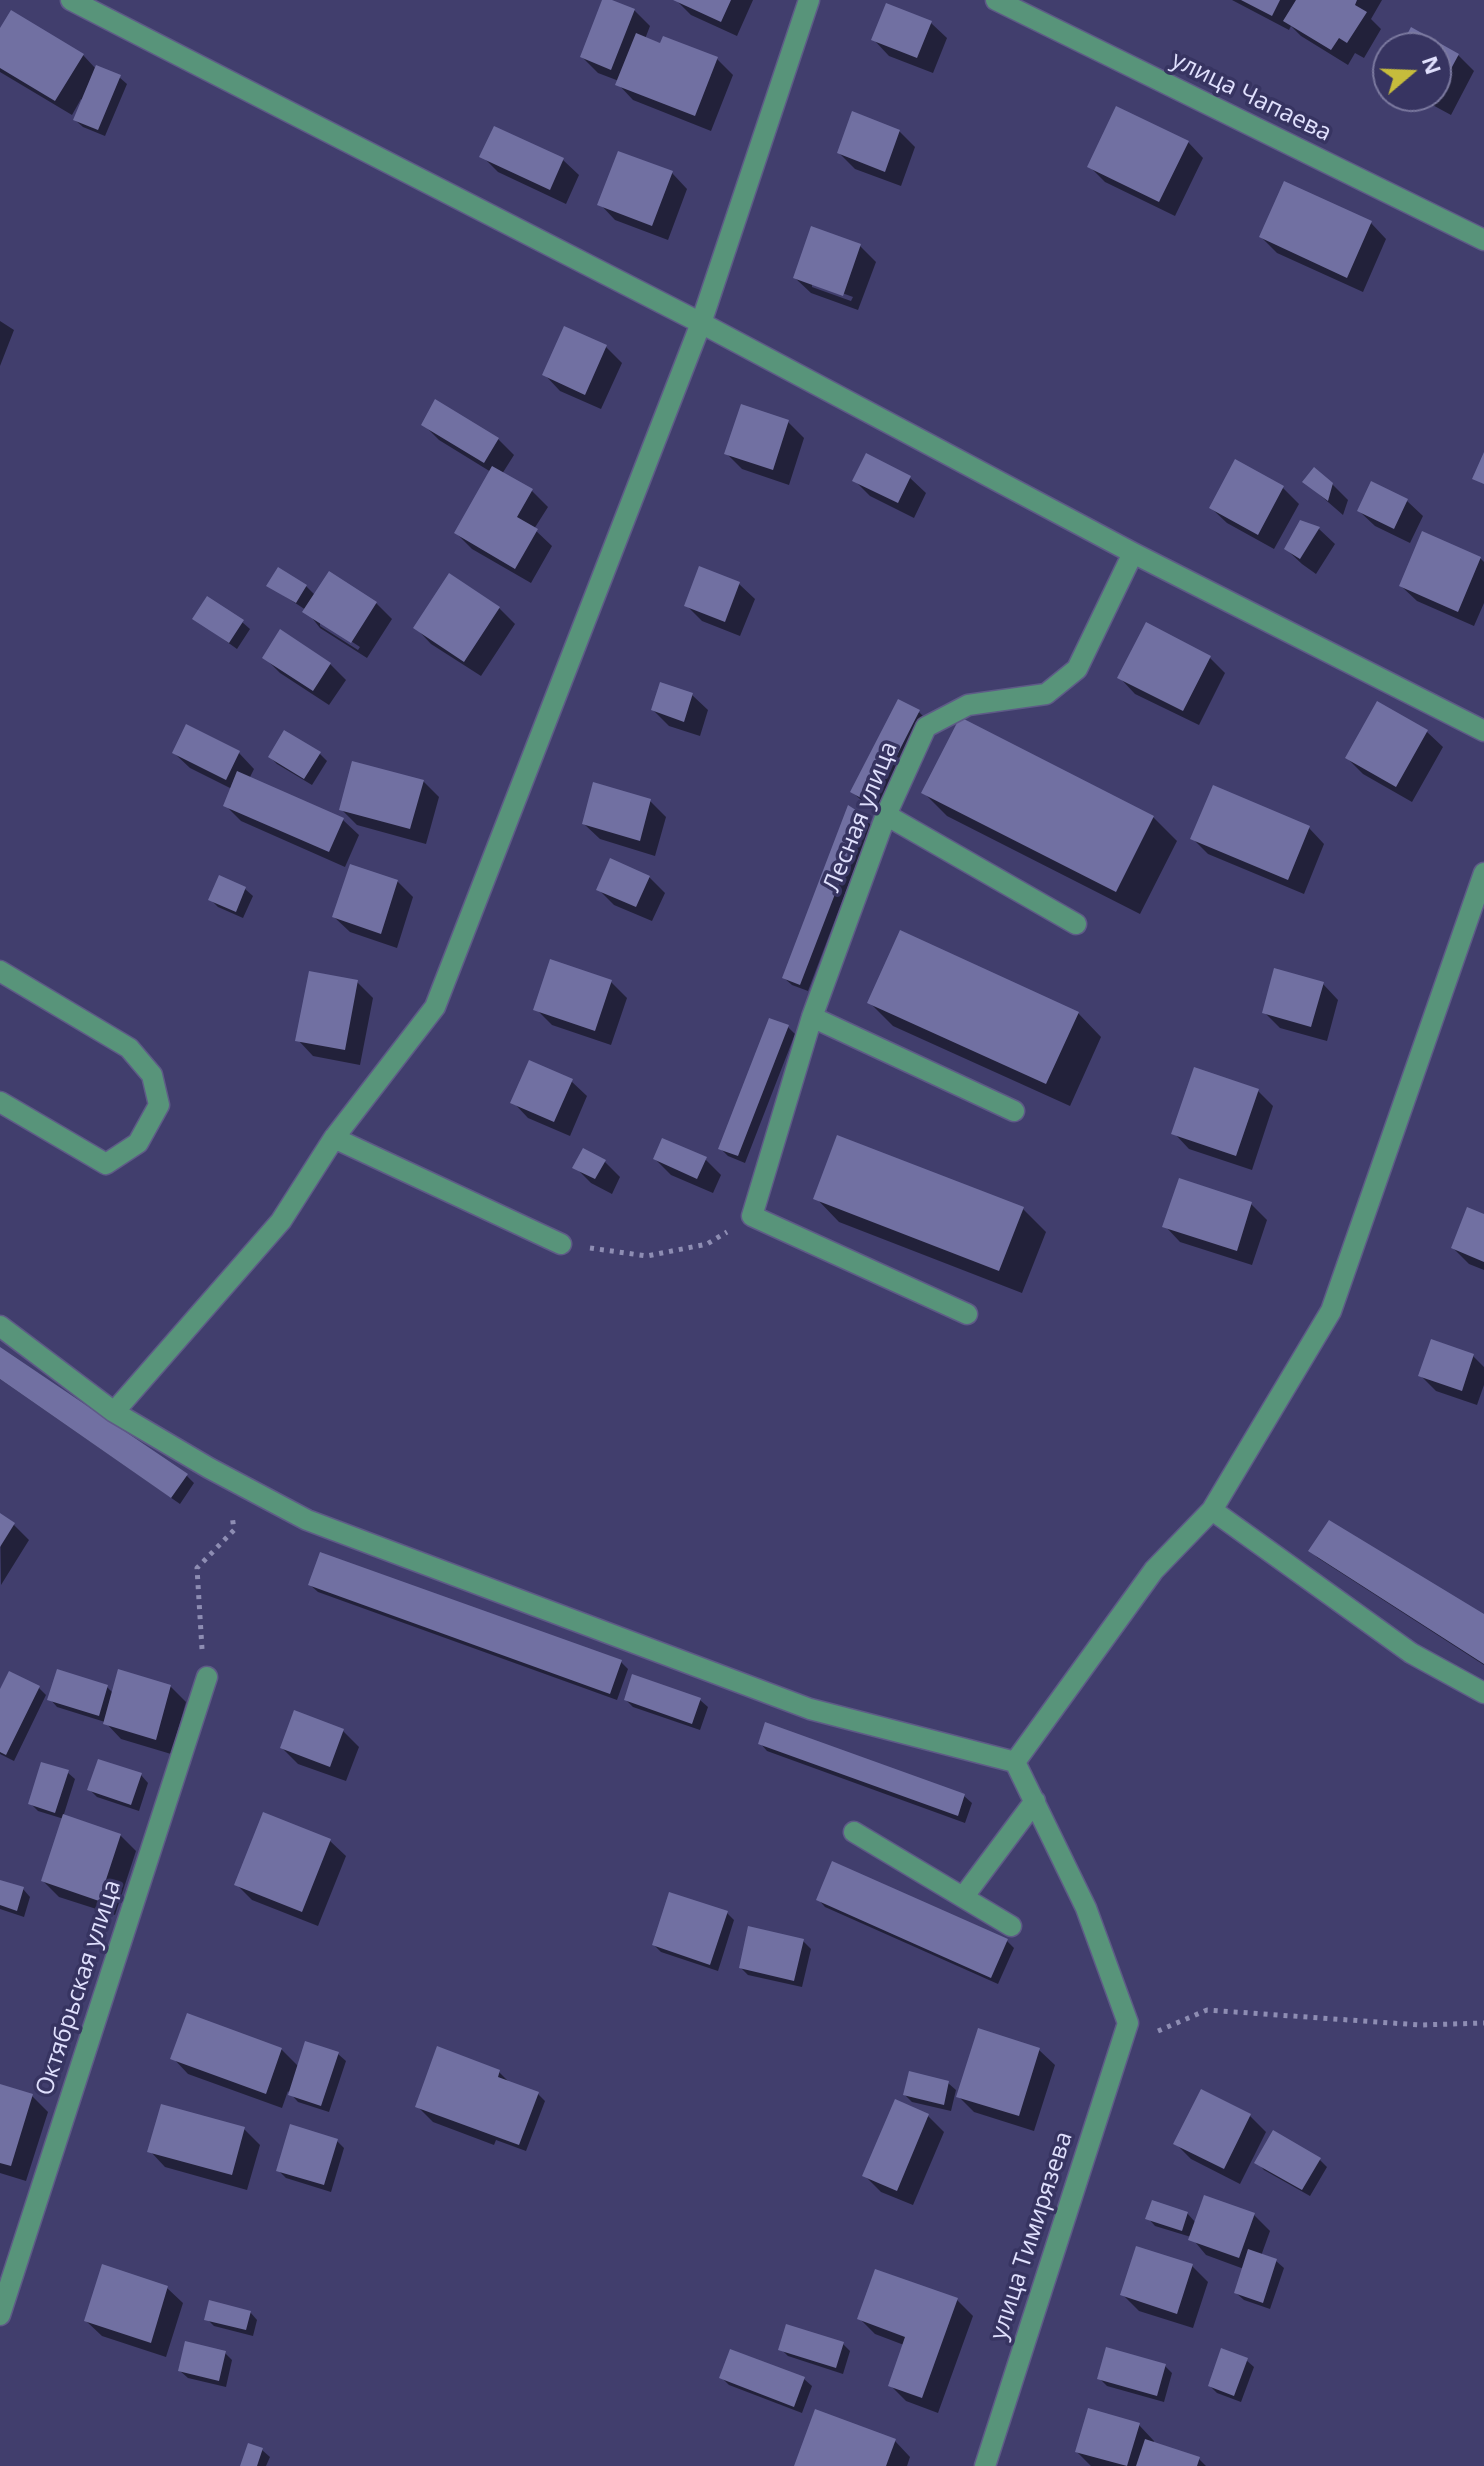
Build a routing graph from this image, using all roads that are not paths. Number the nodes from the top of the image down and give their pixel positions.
1 (71, 0) edge
2 (809, 0) edge
3 (996, 0) edge
4 (1484, 240) edge
5 (701, 323) junction
6 (1133, 553) junction
7 (1484, 731) edge
8 (886, 815) junction
9 (1484, 873) edge
10 (1076, 924) dead end
11 (0, 971) edge
12 (812, 1017) junction
13 (0, 1102) edge
14 (1014, 1111) dead end
15 (334, 1138) junction
16 (561, 1244) road end
17 (967, 1314) dead end
18 (0, 1326) edge
19 (114, 1412) junction
20 (1212, 1510) junction
21 (207, 1677) dead end
22 (1484, 1693) edge
23 (1015, 1762) junction
24 (1035, 1801) junction
25 (854, 1832) dead end
26 (964, 1896) junction
27 (1011, 1926) dead end
28 (0, 2315) edge
29 (985, 2466) edge

1 - 5 street
2 - 5 street
3 - 4 street, улица Чапаева
5 - 6 street
5 - 15 street
6 - 7 street
6 - 8 street, Лесная улица
8 - 10 street
8 - 12 street, Лесная улица
9 - 20 street
11 - 13 street
12 - 14 street
12 - 17 street, Лесная улица
15 - 16 street
15 - 19 street
18 - 19 street
19 - 23 street
20 - 22 street
20 - 23 street
21 - 28 street, Октябрьская улица
23 - 24 street
24 - 26 street
24 - 29 street, улица Тимирязева
25 - 26 street
26 - 27 street

